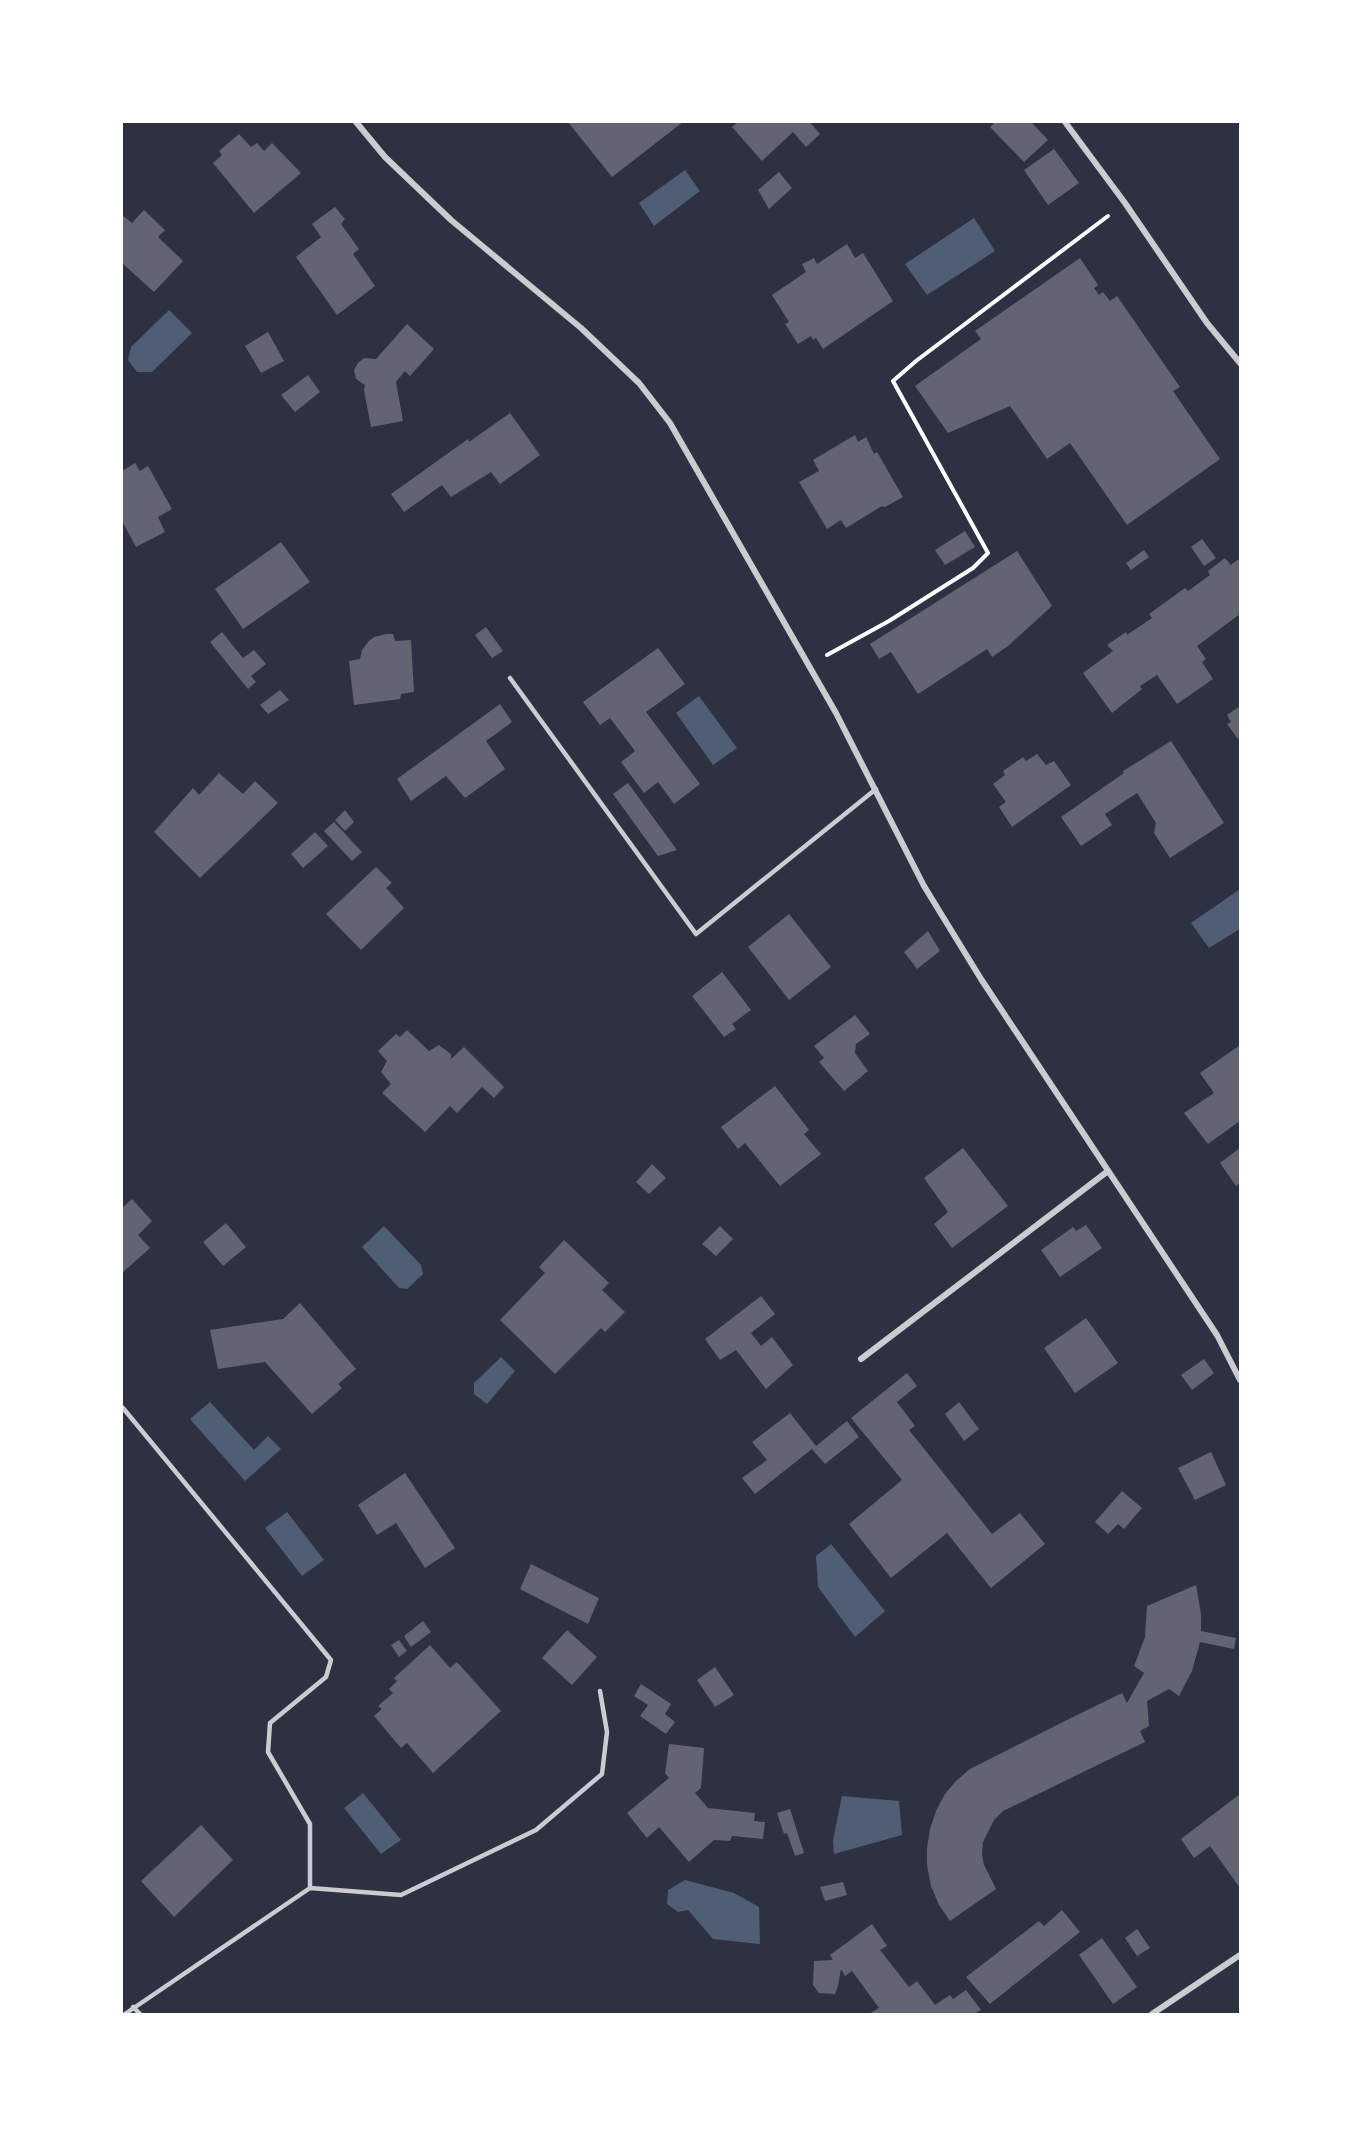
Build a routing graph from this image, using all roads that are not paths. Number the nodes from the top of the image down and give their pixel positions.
1 (356, 122) edge
2 (1065, 122) edge
3 (1240, 363) edge
4 (510, 678) dead end
5 (876, 789) junction
6 (1108, 1171) junction
7 (861, 1359) dead end
8 (1240, 1380) edge
9 (123, 1408) dead end
10 (600, 1691) dead end
11 (309, 1888) junction
12 (1240, 1955) edge
13 (133, 2007) junction
14 (125, 2014) edge
15 (140, 2014) edge
16 (1152, 2014) edge

1 - 5 street
2 - 3 street
4 - 5 lane
5 - 6 street
6 - 7 street
6 - 8 street
9 - 11 lane
10 - 11 lane
11 - 13 lane
12 - 16 street
13 - 14 lane
13 - 15 lane

